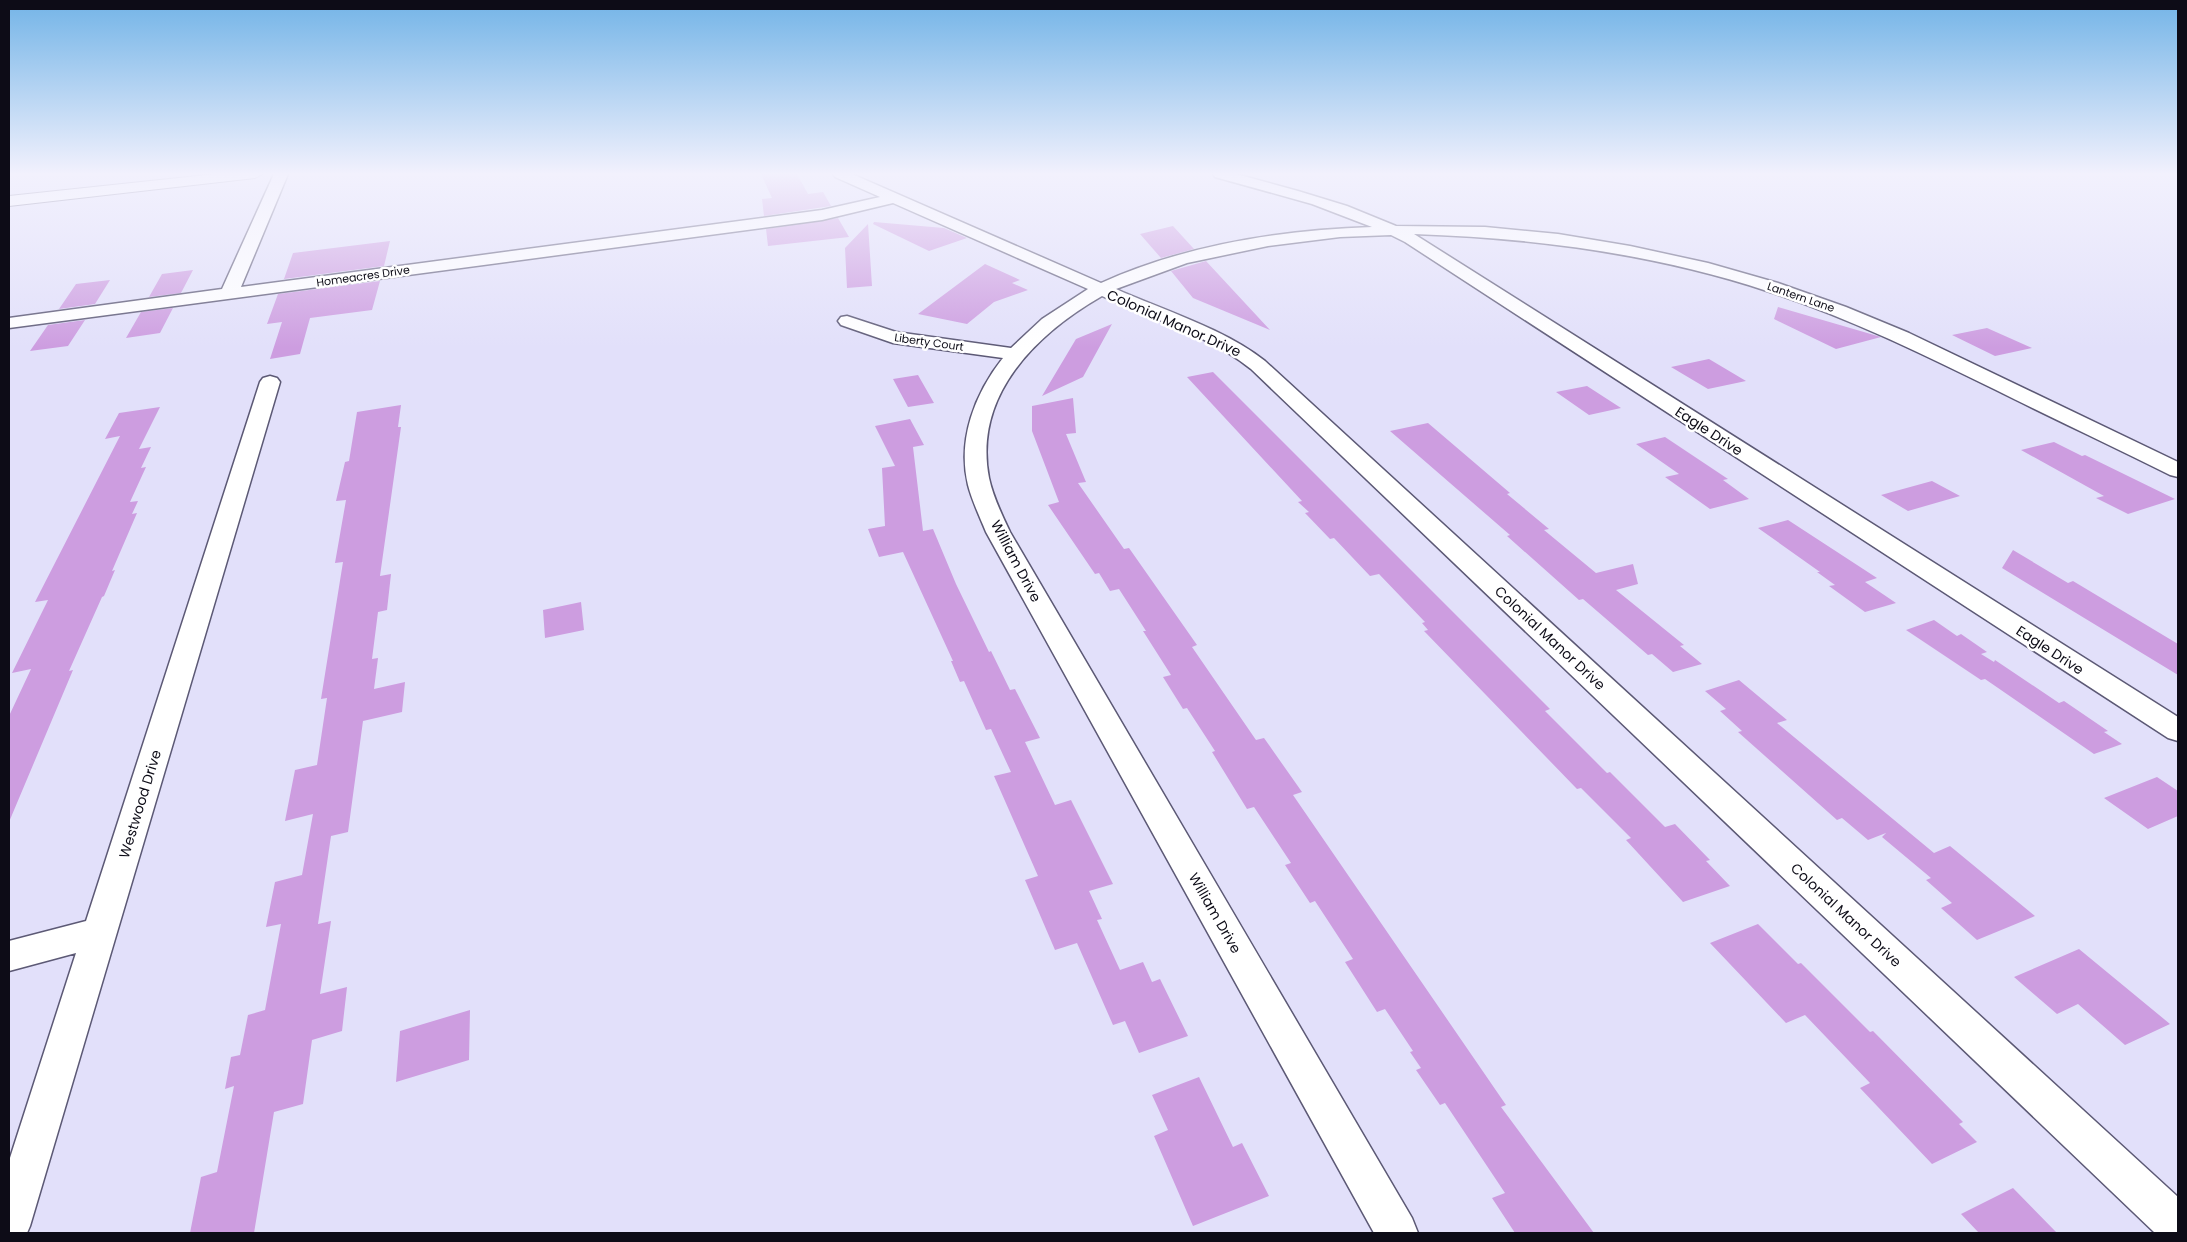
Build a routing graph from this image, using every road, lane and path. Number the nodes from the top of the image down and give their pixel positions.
1 (256, 232) edge
2 (695, 232) edge
3 (970, 232) edge
4 (1355, 232) edge
5 (1397, 232) edge
6 (1453, 232) edge
7 (1100, 290) junction
8 (229, 294) junction
9 (847, 321) dead end
10 (9, 323) edge
11 (1014, 354) junction
12 (270, 382) dead end
13 (2178, 470) edge
14 (2178, 732) edge
15 (101, 932) junction
16 (9, 956) edge
17 (9, 1226) edge
18 (2178, 1226) edge
19 (1397, 1233) edge

1 - 8 street
2 - 8 street, Homeacres Drive
3 - 7 street, Colonial Manor Drive
4 - 7 street, William Drive
5 - 14 street, Eagle Drive
6 - 13 street, Lantern Lane
7 - 11 street, William Drive
7 - 18 street, Colonial Manor Drive
8 - 10 street, Homeacres Drive
9 - 11 street, Liberty Court
11 - 19 street, William Drive
12 - 15 street, Westwood Drive
15 - 16 street
15 - 17 street, Westwood Drive

